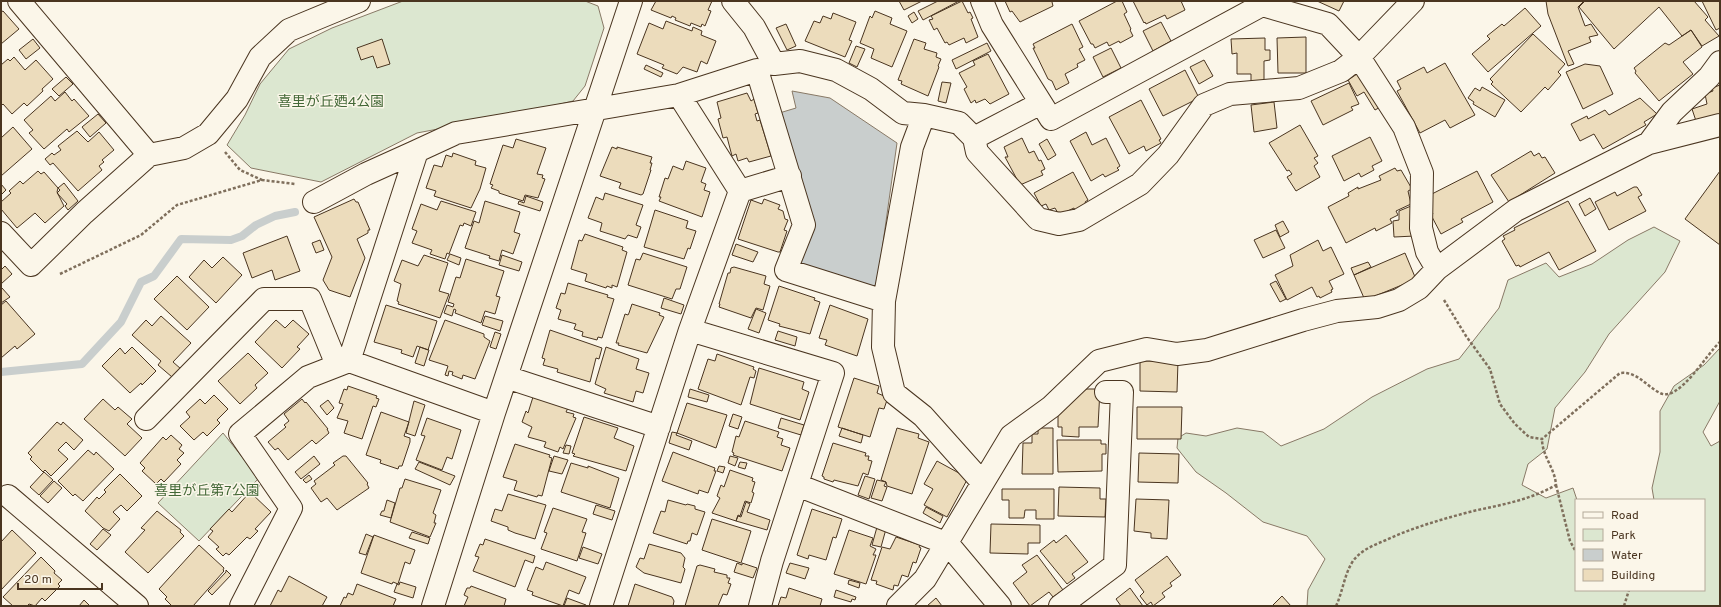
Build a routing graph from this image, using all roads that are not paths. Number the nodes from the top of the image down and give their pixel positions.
1 (19, 1) edge
2 (359, 1) edge
3 (631, 1) edge
4 (733, 1) edge
5 (982, 1) edge
6 (1413, 1) edge
7 (1359, 57) junction
8 (1720, 62) edge
9 (679, 95) junction
10 (1041, 103) junction
11 (596, 108) junction
12 (924, 115) junction
13 (1720, 125) edge
14 (974, 138) junction
15 (1650, 143) junction
16 (417, 152) junction
17 (149, 155) junction
18 (790, 176) junction
19 (740, 191) junction
20 (320, 198) road end
21 (1, 233) edge
22 (1432, 274) junction
23 (884, 301) junction
24 (690, 330) junction
25 (343, 363) junction
26 (506, 377) junction
27 (1106, 392) dead end
28 (494, 413) junction
29 (146, 419) dead end
30 (659, 427) junction
31 (982, 482) junction
32 (797, 485) junction
33 (8, 496) dead end
34 (948, 544) junction
35 (137, 606) edge
36 (242, 606) edge
37 (433, 606) edge
38 (601, 606) edge
39 (760, 606) edge
40 (898, 606) edge
41 (1000, 606) edge
42 (1060, 606) edge

1 - 17 street
2 - 17 street
3 - 11 street
4 - 12 street
5 - 10 street
6 - 7 street
7 - 10 street
7 - 14 street
7 - 22 street
8 - 15 street
9 - 11 street
9 - 18 street
9 - 19 street
10 - 14 street
11 - 16 street
11 - 26 street
12 - 14 street
12 - 23 street
13 - 15 street
15 - 22 street
16 - 20 street
16 - 25 street
17 - 21 street
18 - 19 street
18 - 23 street
19 - 24 street
22 - 31 street
23 - 31 street
24 - 30 street
24 - 32 street
25 - 28 street
25 - 29 street
25 - 36 street
26 - 28 street
26 - 30 street
27 - 42 street
28 - 37 street
30 - 38 street
31 - 34 street
32 - 34 street
32 - 39 street
33 - 35 street
34 - 40 street
34 - 41 street

